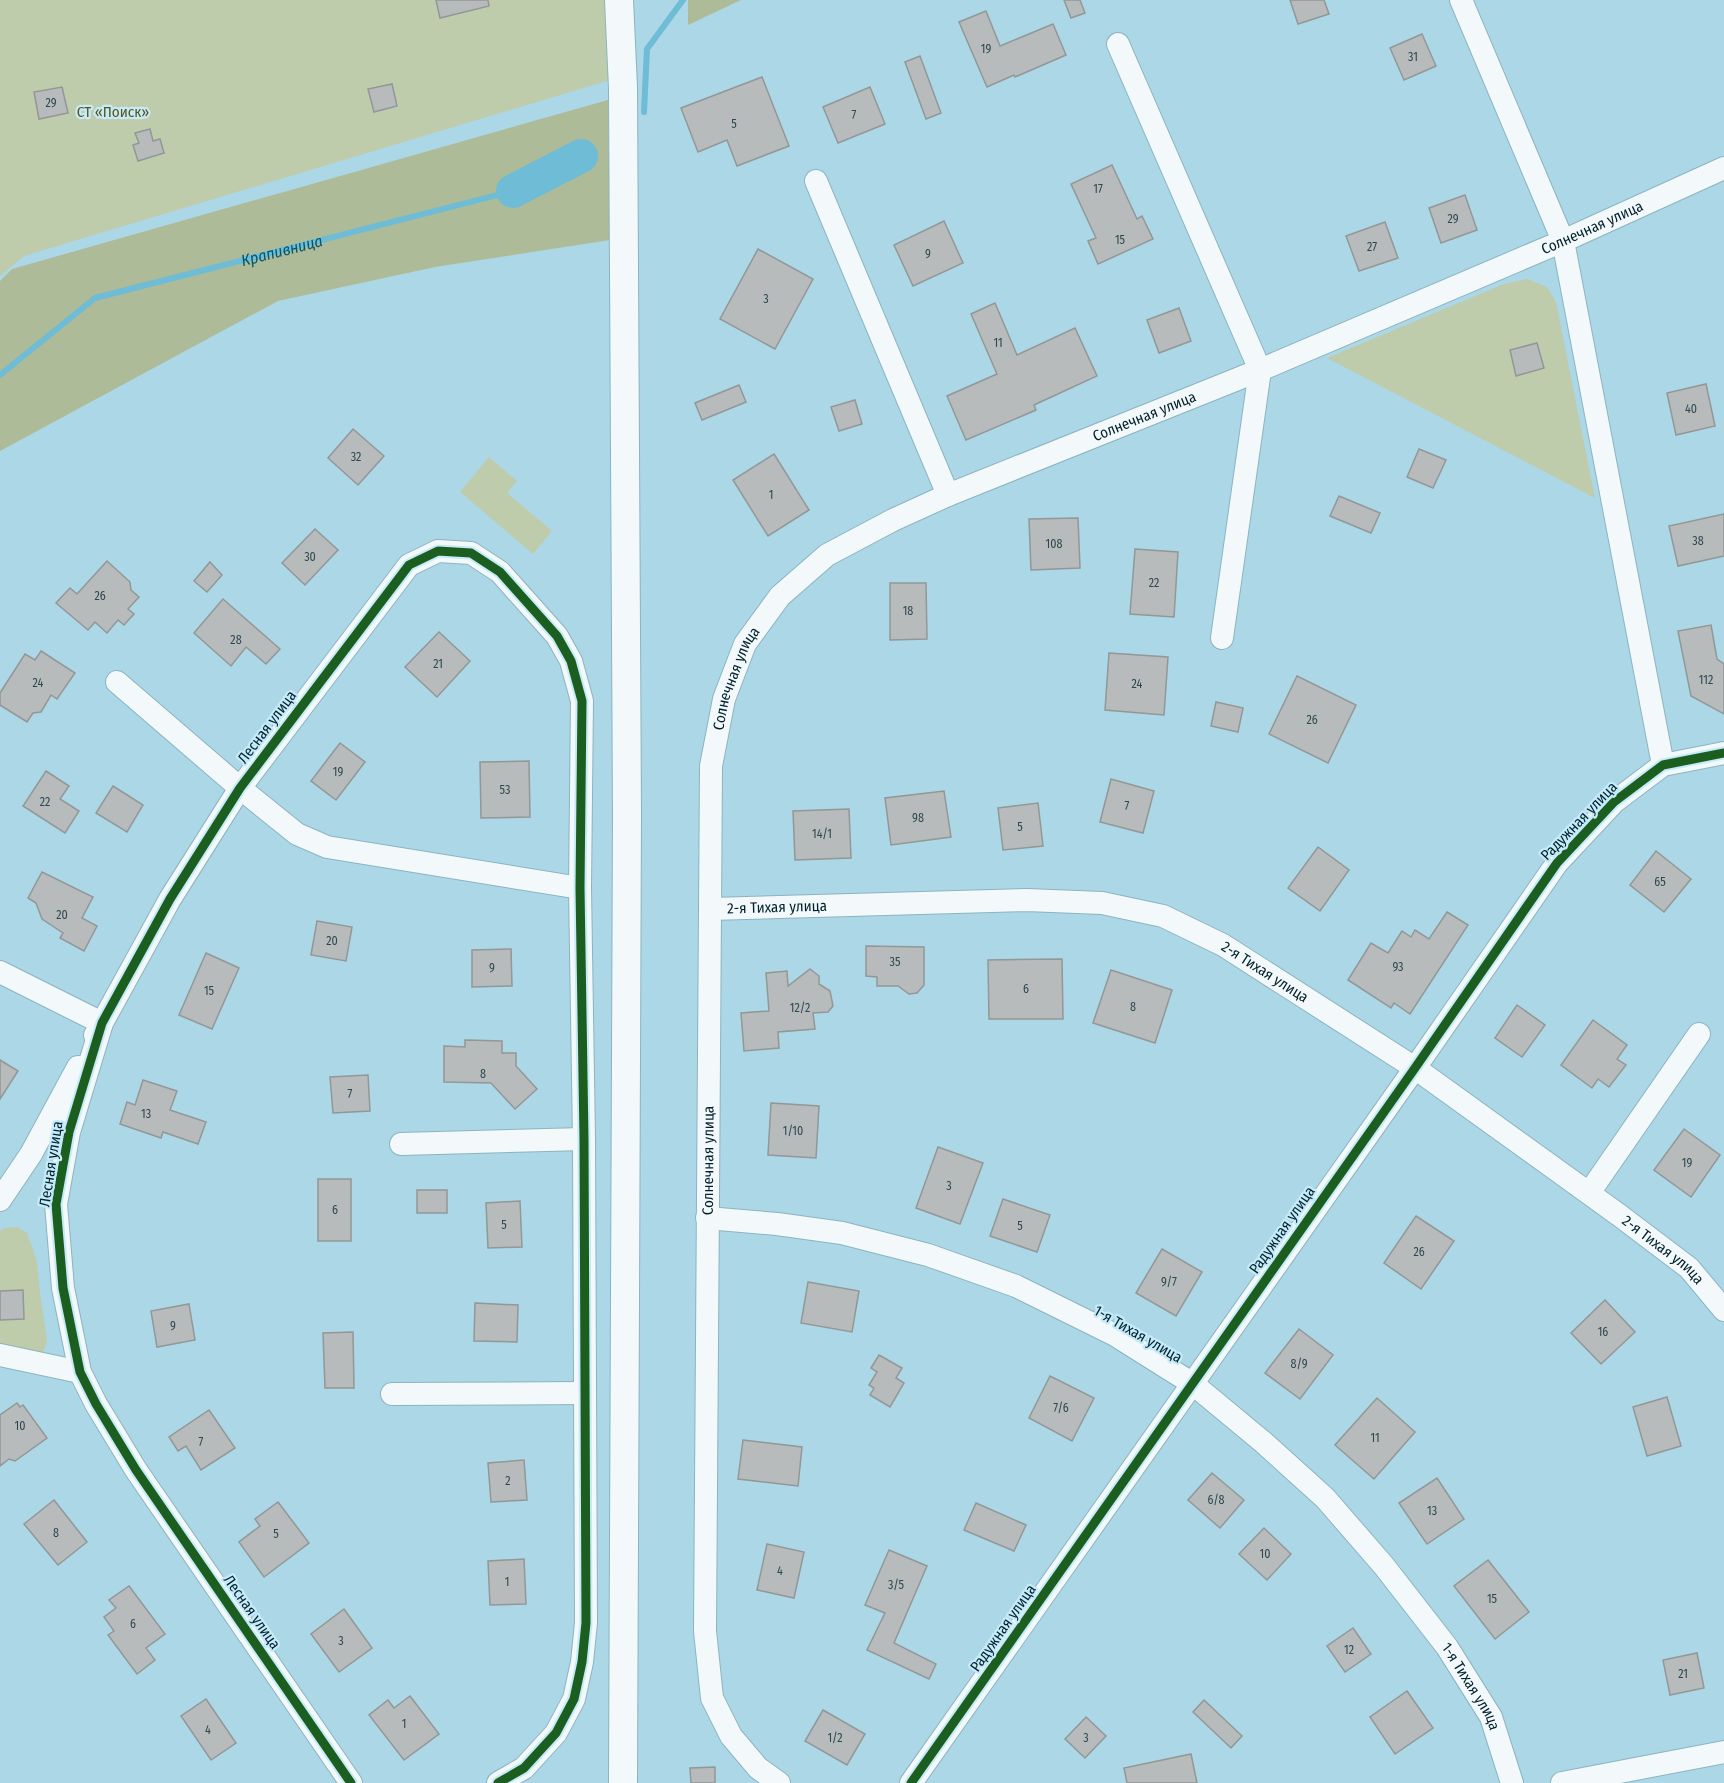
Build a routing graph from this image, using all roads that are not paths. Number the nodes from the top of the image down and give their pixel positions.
1 (619, 0) edge
2 (1461, 0) edge
3 (1118, 44) dead end
4 (1724, 168) edge
5 (816, 181) dead end
6 (1563, 241) junction
7 (1260, 370) junction
8 (948, 495) junction
9 (1222, 638) dead end
10 (117, 682) dead end
11 (1724, 753) edge
12 (1663, 765) junction
13 (240, 788) junction
14 (580, 888) junction
15 (711, 909) junction
16 (0, 972) edge
17 (102, 1023) junction
18 (1699, 1034) dead end
19 (1415, 1068) junction
20 (584, 1139) junction
21 (401, 1144) dead end
22 (1589, 1193) junction
23 (0, 1200) edge
24 (707, 1218) junction
25 (1724, 1310) edge
26 (0, 1355) edge
27 (80, 1372) junction
28 (1193, 1384) junction
29 (585, 1393) junction
30 (392, 1394) dead end
31 (1724, 1752) edge
32 (351, 1783) edge
33 (498, 1783) edge
34 (623, 1783) edge
35 (779, 1783) edge
36 (911, 1783) edge
37 (1512, 1783) edge
38 (1562, 1783) edge

1 - 34 street
2 - 6 street
3 - 7 street
4 - 6 street, Солнечная улица
5 - 8 street
6 - 7 street, Солнечная улица
6 - 12 street
7 - 8 street, Солнечная улица
7 - 9 street
8 - 15 street, Солнечная улица
10 - 13 street
11 - 12 street, Радужная улица
12 - 19 street, Радужная улица
13 - 14 street
13 - 14 street, Лесная улица
13 - 17 street, Лесная улица
14 - 20 street
15 - 19 street, 2-я Тихая улица
15 - 24 street, Солнечная улица
16 - 17 street
17 - 23 street
17 - 27 street, Лесная улица
18 - 22 street
19 - 22 street, 2-я Тихая улица
19 - 28 street, Радужная улица
20 - 21 street
20 - 29 street
22 - 25 street, 2-я Тихая улица
24 - 28 street, 1-я Тихая улица
24 - 35 street, Солнечная улица
26 - 27 street
27 - 32 street, Лесная улица
28 - 36 street, Радужная улица
28 - 37 street, 1-я Тихая улица
29 - 30 street
29 - 33 street
31 - 38 street

